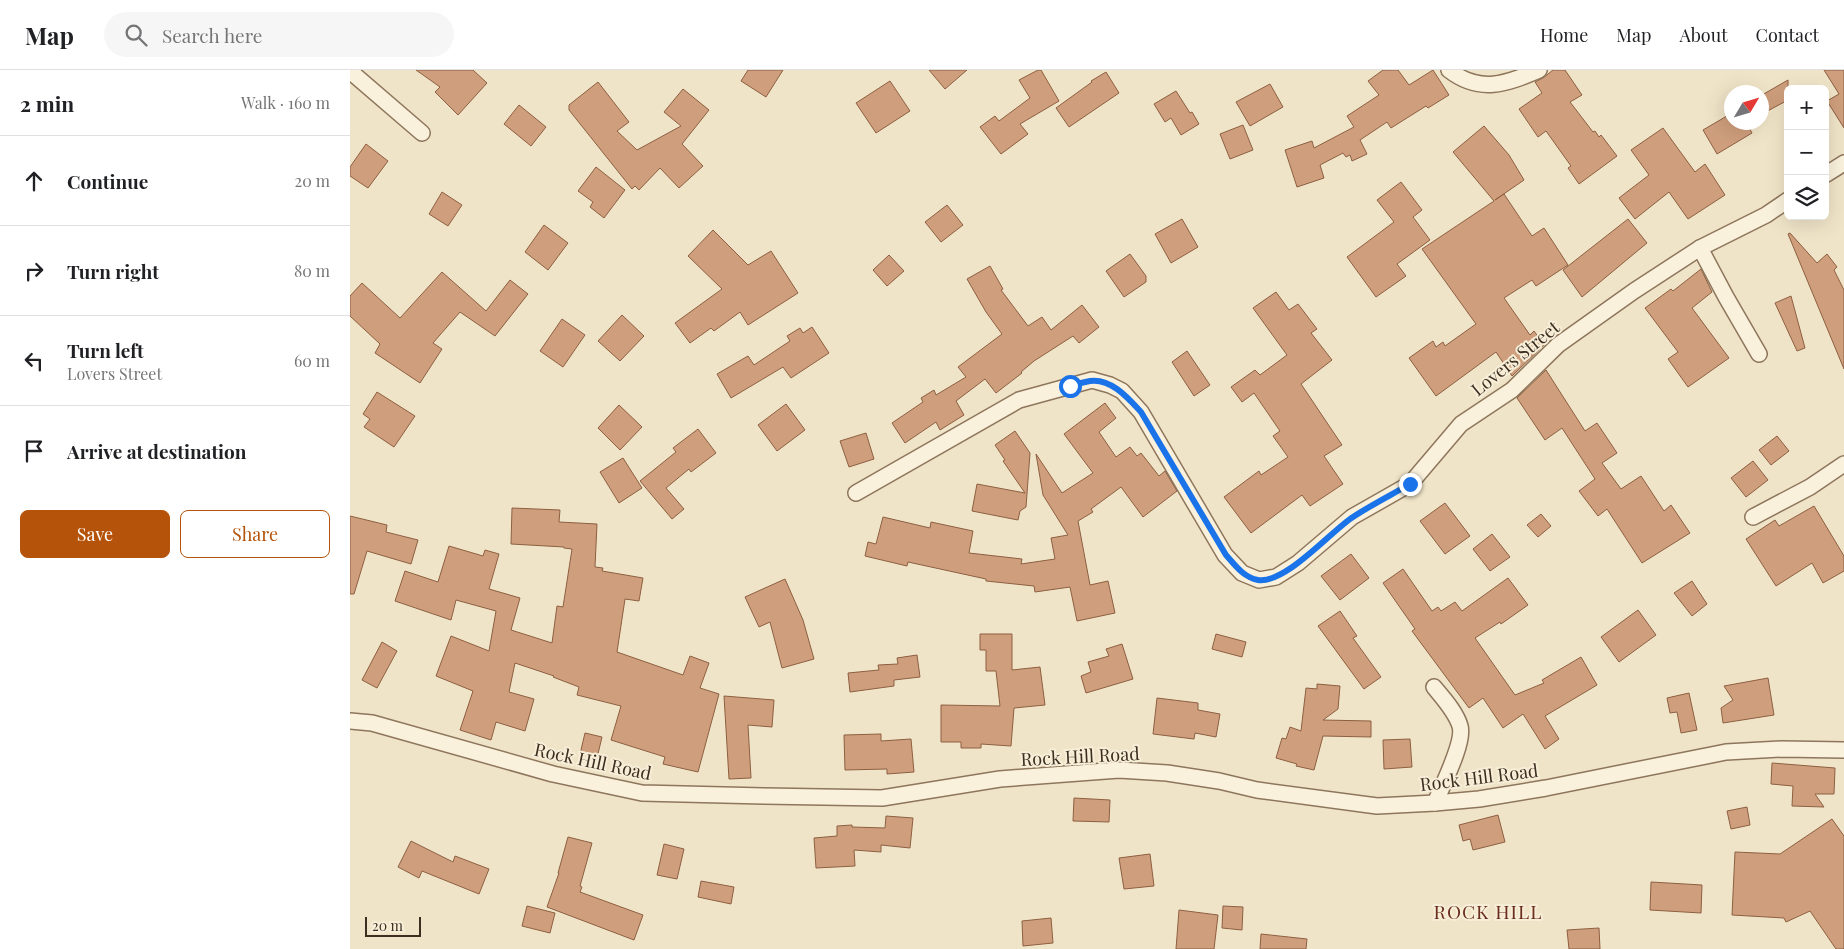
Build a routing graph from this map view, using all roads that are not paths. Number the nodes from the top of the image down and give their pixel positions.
1 (1449, 70) edge
2 (1539, 70) edge
3 (350, 71) edge
4 (422, 133) dead end
5 (1842, 168) edge
6 (1829, 173) edge
7 (1784, 203) edge
8 (1700, 248) junction
9 (1759, 354) dead end
10 (1844, 464) edge
11 (856, 493) dead end
12 (1753, 517) dead end
13 (1434, 687) dead end
14 (350, 721) edge
15 (1844, 750) edge
16 (1435, 803) junction

1 - 2 street
3 - 4 street
5 - 6 street
7 - 8 street, Lovers Street
8 - 9 street
8 - 11 street, Lovers Street
10 - 12 street
13 - 16 street
14 - 16 street, Rock Hill Road
15 - 16 street, Rock Hill Road

